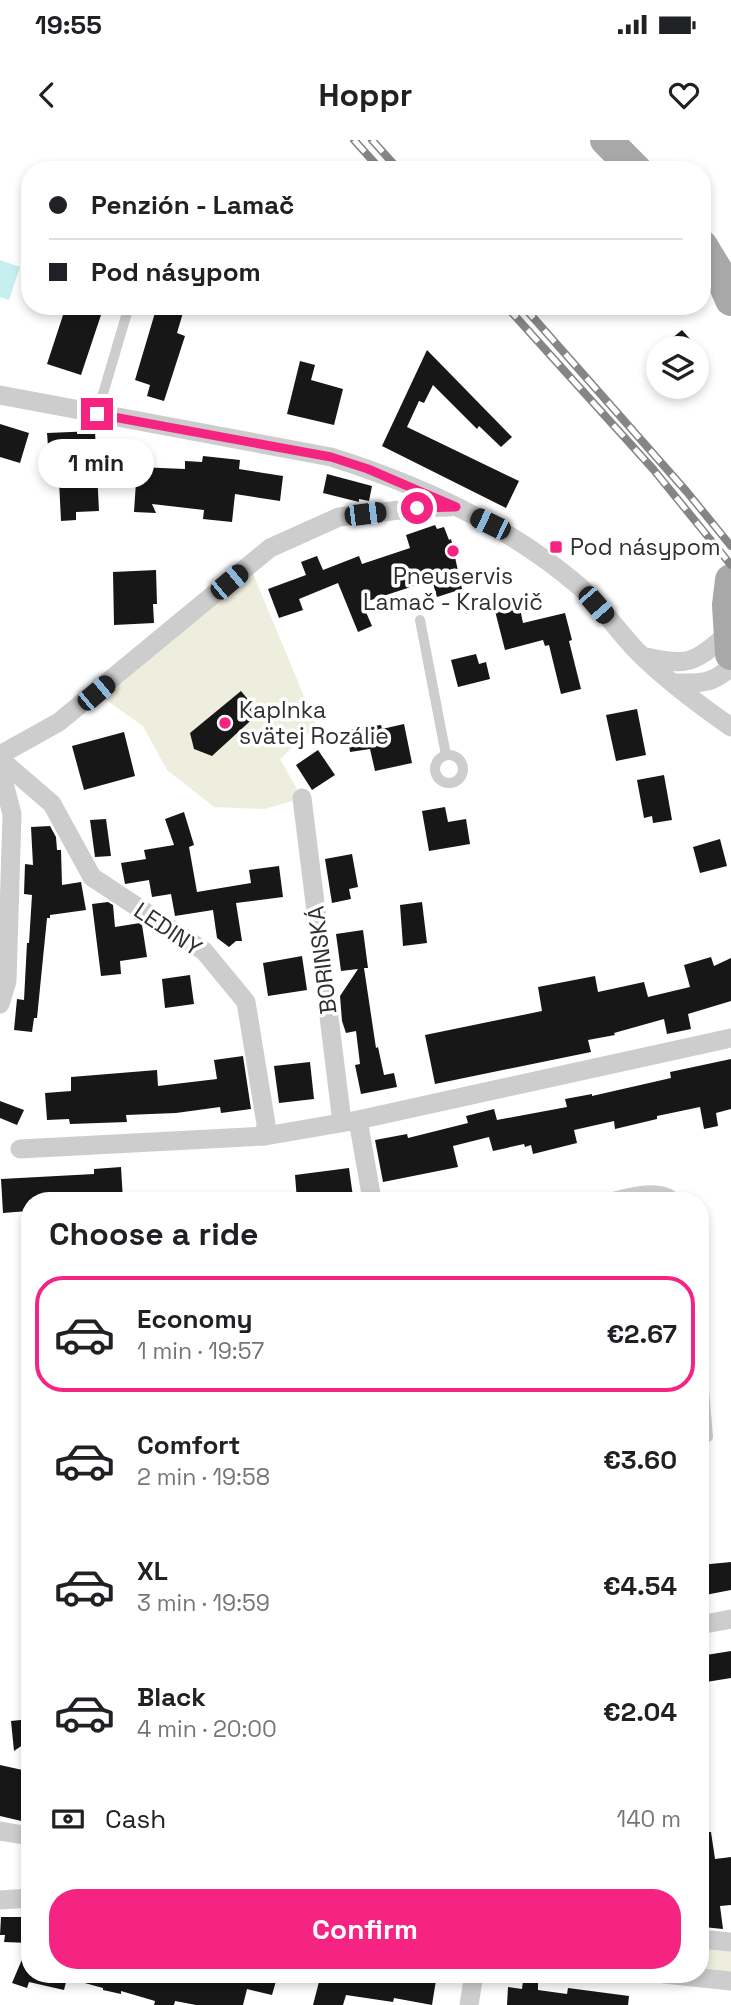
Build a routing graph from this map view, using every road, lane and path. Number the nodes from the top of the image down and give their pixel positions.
1 (606, 140) edge
2 (627, 161) edge
3 (715, 258) edge
4 (731, 300) edge
5 (126, 315) edge
6 (0, 395) edge
7 (97, 414) junction
8 (456, 507) junction
9 (730, 618) edge
10 (420, 620) dead end
11 (645, 657) junction
12 (700, 657) junction
13 (731, 666) edge
14 (674, 683) junction
15 (731, 727) edge
16 (446, 755) dead end
17 (0, 757) edge
18 (0, 768) edge
19 (302, 797) dead end
20 (6, 881) edge
21 (4, 986) edge
22 (0, 1004) edge
23 (731, 1038) edge
24 (350, 1121) junction
25 (265, 1136) junction
26 (20, 1149) dead end
27 (370, 1192) edge
28 (731, 1619) edge
29 (709, 1623) edge
30 (0, 1831) edge
31 (21, 1834) edge
32 (21, 1899) edge
33 (0, 1900) edge
34 (709, 1940) edge
35 (731, 1942) edge
36 (709, 1979) edge
37 (731, 1981) edge
38 (473, 1983) edge
39 (469, 2005) edge

1 - 2 main road
3 - 4 main road
5 - 7 lane
6 - 7 street
7 - 8 street
8 - 11 street
8 - 17 street
9 - 12 street
10 - 16 lane
11 - 12 street
11 - 14 street
12 - 13 street
13 - 14 street
14 - 15 street
17 - 25 street, LEDINY
18 - 20 street
19 - 24 street, BORINSKÁ
20 - 21 street
21 - 22 street
23 - 24 street
24 - 25 street
24 - 27 street, BORINSKÁ
25 - 26 street
28 - 29 street
30 - 31 street
32 - 33 street
34 - 35 street
36 - 37 street
38 - 39 street

